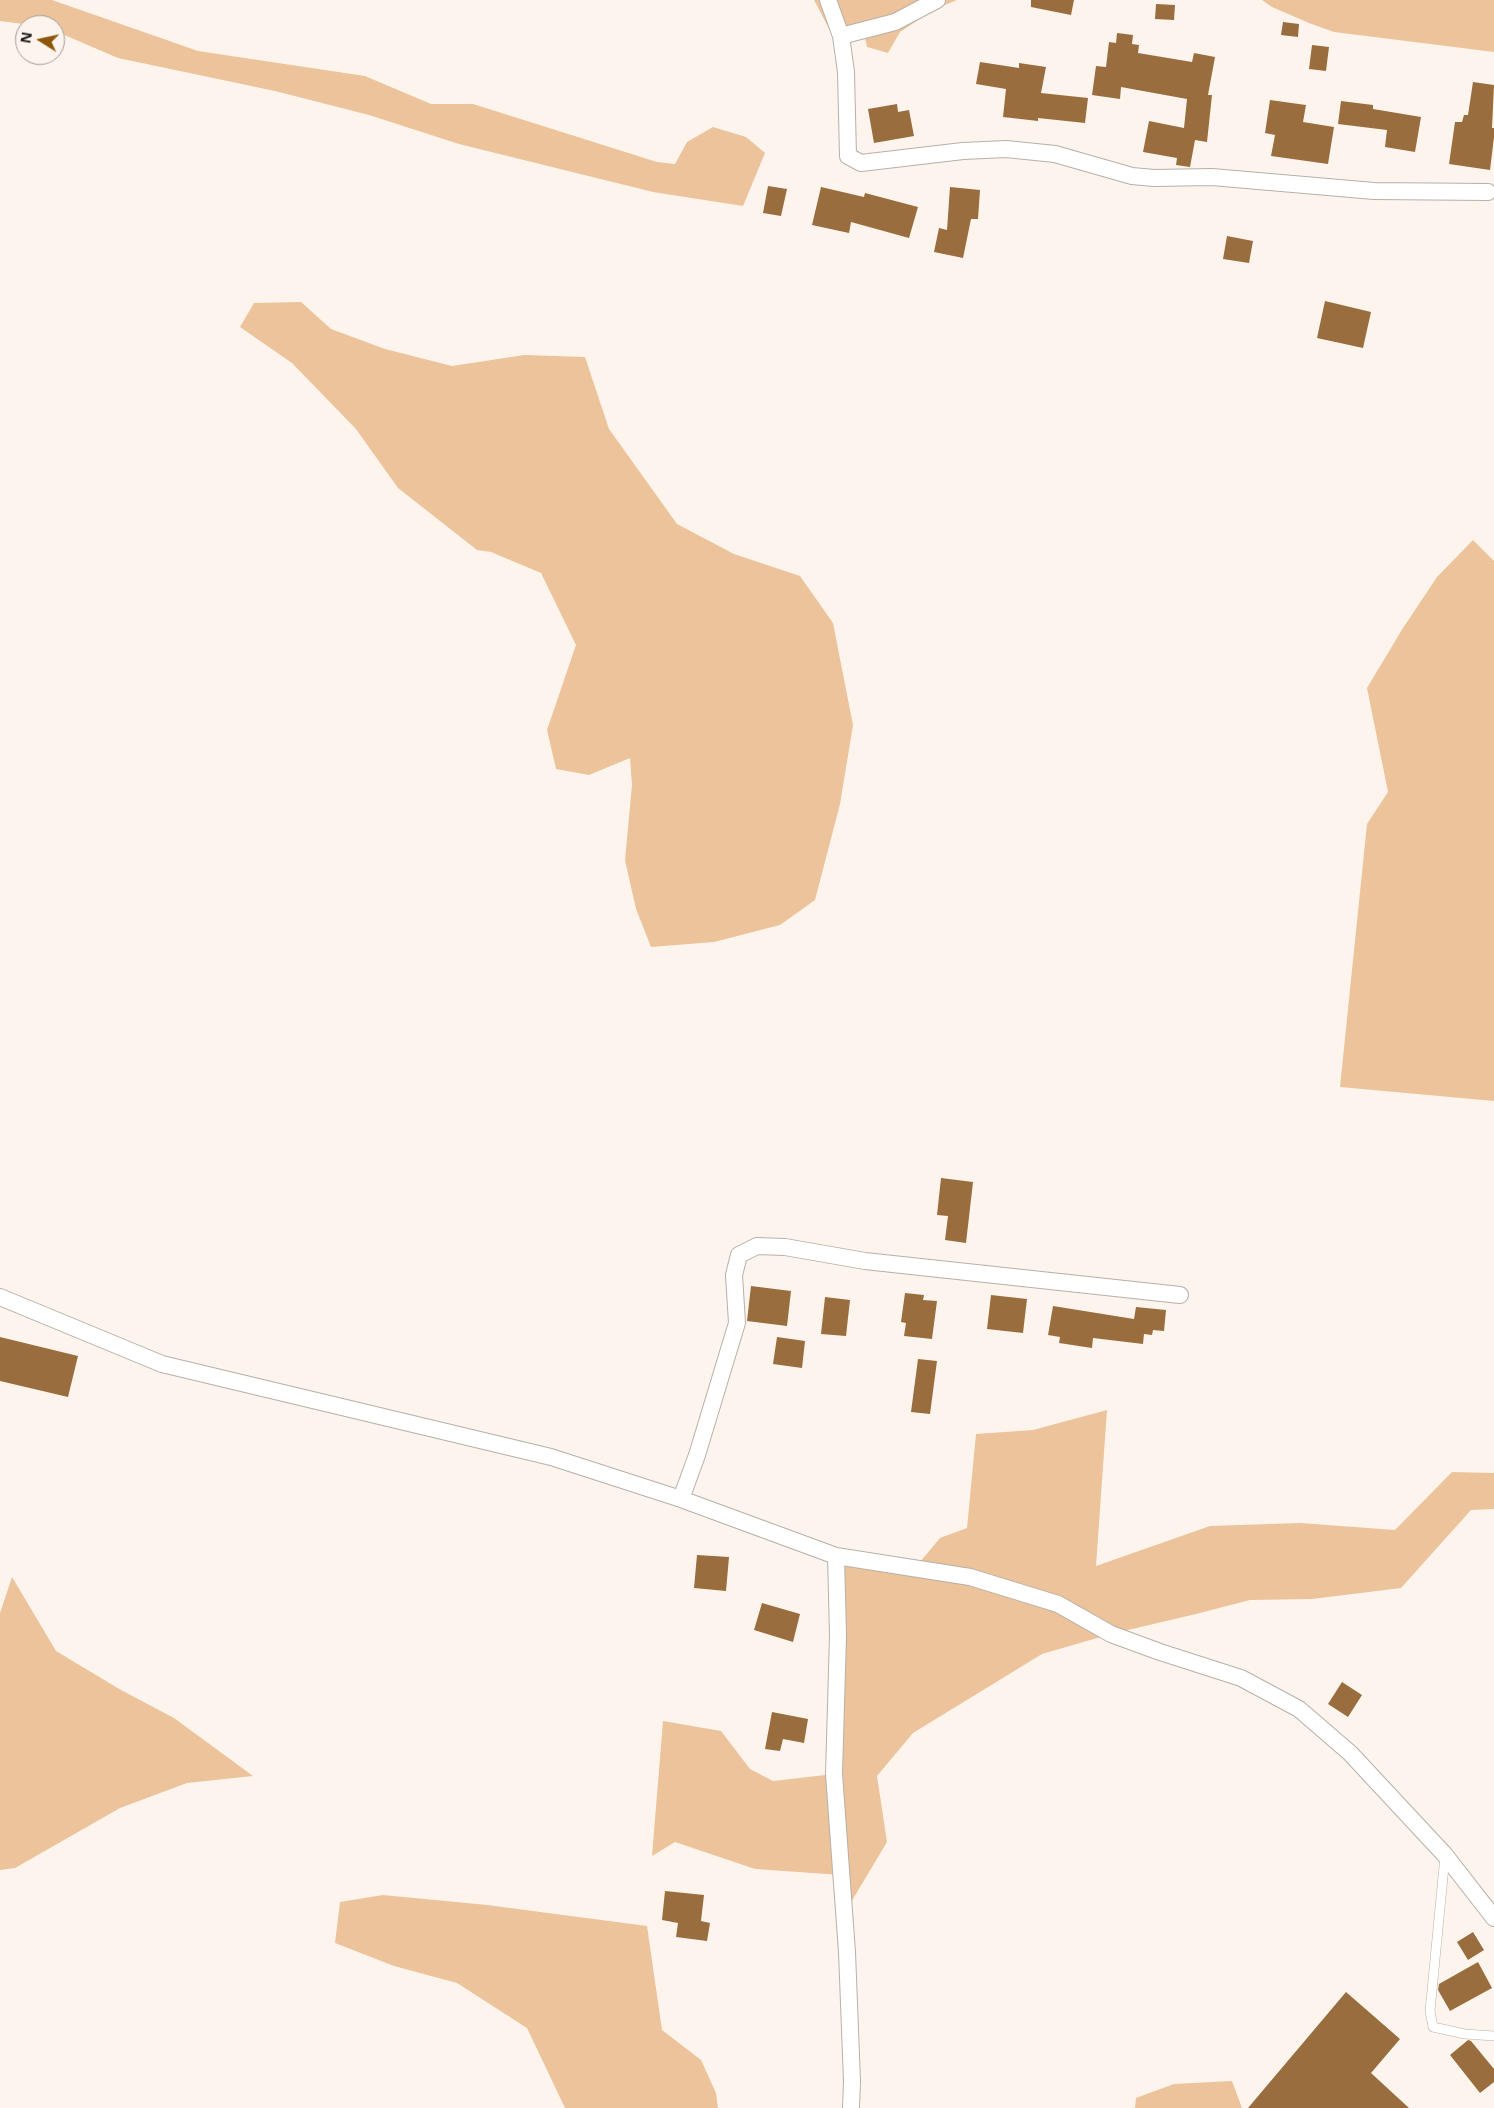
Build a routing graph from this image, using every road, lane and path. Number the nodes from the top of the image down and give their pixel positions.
1 (828, 0) edge
2 (937, 0) edge
3 (841, 36) junction
4 (1488, 192) dead end
5 (1180, 1296) dead end
6 (0, 1298) edge
7 (681, 1499) junction
8 (836, 1556) junction
9 (1445, 1855) junction
10 (1494, 1918) edge
11 (1494, 2036) edge
12 (850, 2108) edge

1 - 3 street
2 - 3 street
3 - 4 street
5 - 7 street
6 - 7 street
7 - 8 street
8 - 9 street
8 - 12 street
9 - 10 street
9 - 11 lane

